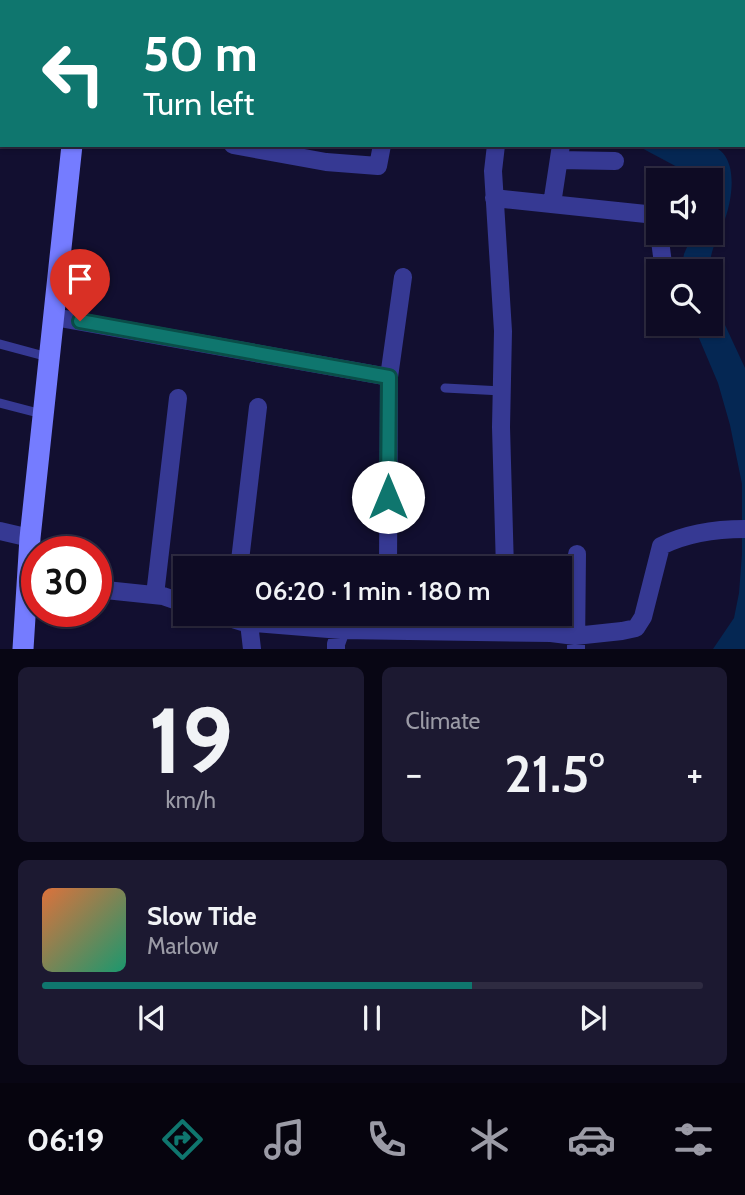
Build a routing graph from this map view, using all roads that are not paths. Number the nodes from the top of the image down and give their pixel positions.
1 (72, 147) edge
2 (254, 147) edge
3 (382, 147) edge
4 (496, 147) edge
5 (560, 153) edge
6 (327, 154) edge
7 (615, 161) dead end
8 (494, 198) junction
9 (552, 204) junction
10 (646, 214) edge
11 (403, 277) dead end
12 (54, 317) junction
13 (0, 344) edge
14 (50, 357) junction
15 (389, 377) junction
16 (445, 388) dead end
17 (502, 391) junction
18 (178, 398) dead end
19 (0, 403) edge
20 (258, 407) dead end
21 (44, 414) junction
22 (741, 529) edge
23 (0, 531) edge
24 (21, 536) edge
25 (30, 536) edge
26 (577, 554) dead end
27 (241, 556) edge
28 (388, 556) edge
29 (505, 556) edge
30 (112, 591) edge
31 (155, 595) junction
32 (173, 599) edge
33 (242, 626) edge
34 (304, 626) edge
35 (368, 626) edge
36 (520, 626) edge
37 (26, 627) edge
38 (341, 630) junction
39 (576, 643) edge
40 (23, 649) edge
41 (252, 649) edge
42 (336, 649) edge

1 - 12 main road
2 - 6 street
3 - 6 street
4 - 8 street
5 - 7 street
5 - 9 street
8 - 9 street
8 - 17 street
9 - 10 street
11 - 15 street
12 - 14 main road
12 - 15 street
13 - 14 lane
14 - 21 main road
15 - 28 street
16 - 17 lane
17 - 29 street
18 - 31 street
19 - 21 lane
20 - 27 street
21 - 25 main road
22 - 39 street
23 - 24 street
26 - 39 street
30 - 31 street
31 - 32 street
33 - 41 street
34 - 38 street
35 - 38 street
36 - 39 street
37 - 40 main road
38 - 42 street

